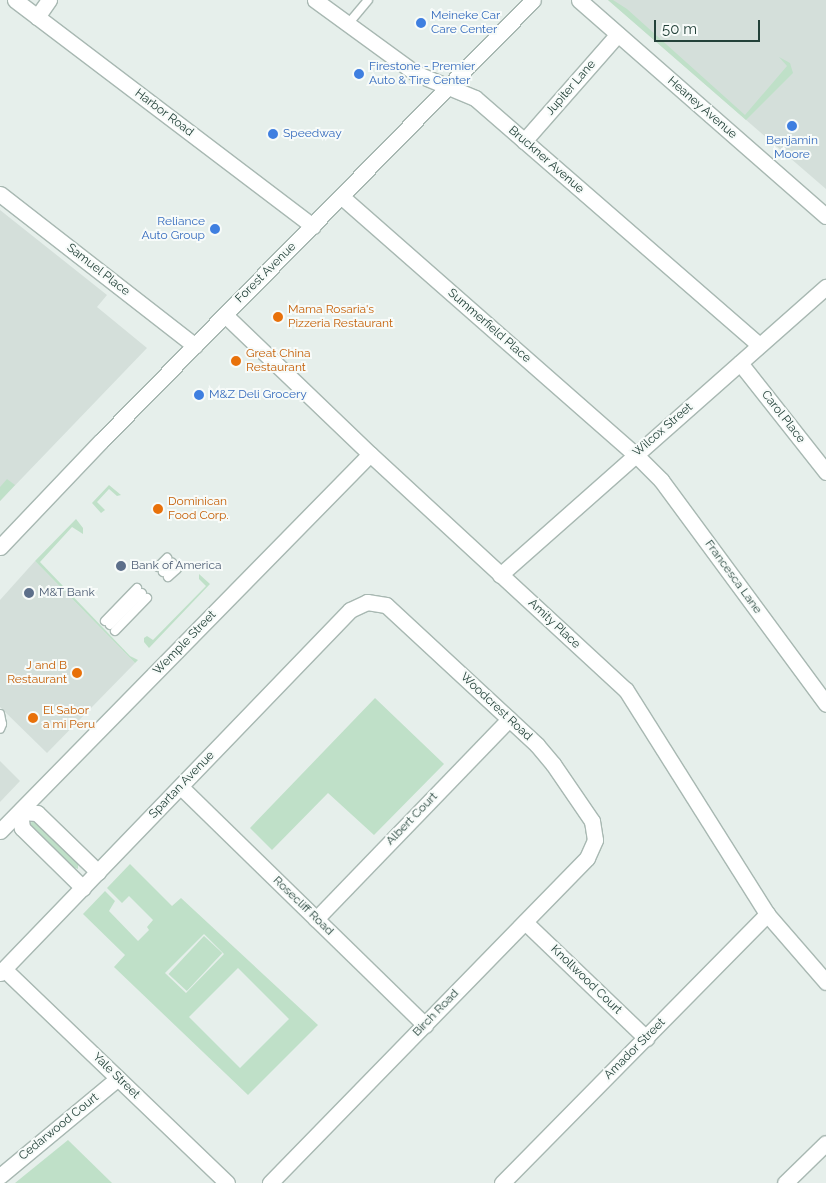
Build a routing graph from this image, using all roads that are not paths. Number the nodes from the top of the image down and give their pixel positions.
1 (15, 0) edge
2 (49, 0) edge
3 (314, 0) edge
4 (533, 0) edge
5 (579, 0) edge
6 (366, 1) edge
7 (36, 17) junction
8 (348, 24) junction
9 (618, 34) junction
10 (446, 87) junction
11 (524, 141) junction
12 (0, 194) edge
13 (342, 197) junction
14 (826, 216) edge
15 (313, 226) junction
16 (826, 287) edge
17 (225, 315) junction
18 (759, 345) junction
19 (195, 346) junction
20 (740, 363) junction
21 (370, 454) junction
22 (635, 454) junction
23 (826, 472) edge
24 (0, 547) edge
25 (172, 563) joint
26 (500, 575) junction
27 (142, 593) joint
28 (367, 602) joint
29 (826, 704) edge
30 (0, 714) edge
31 (509, 719) junction
32 (0, 729) edge
33 (181, 787) junction
34 (20, 812) junction
35 (0, 832) edge
36 (595, 840) joint
37 (98, 872) junction
38 (83, 888) junction
39 (767, 914) junction
40 (316, 919) junction
41 (525, 922) junction
42 (2, 971) edge
43 (826, 982) edge
44 (425, 1025) junction
45 (646, 1038) junction
46 (118, 1078) junction
47 (826, 1143) edge
48 (0, 1176) edge
49 (226, 1183) edge
50 (270, 1183) edge
51 (502, 1183) edge
52 (785, 1183) edge

1 - 7 street, Harbor Road
2 - 7 street
3 - 8 street, Bruckner Avenue
4 - 10 street, Forest Avenue
5 - 9 street, Heaney Avenue
6 - 8 lane
7 - 15 street, Harbor Road
8 - 10 street, Bruckner Avenue
9 - 11 street, Jupiter Lane
9 - 14 street, Heaney Avenue
10 - 11 street, Bruckner Avenue
10 - 13 street, Forest Avenue
11 - 18 street, Bruckner Avenue
12 - 19 street, Samuel Place
13 - 15 street, Forest Avenue
13 - 22 street, Summerfield Place
15 - 17 street, Forest Avenue
16 - 18 street, Wilcox Street
17 - 19 street, Forest Avenue
17 - 21 street, Amity Place
18 - 20 street, Wilcox Street
19 - 24 street, Forest Avenue
20 - 22 street, Wilcox Street
20 - 23 street, Carol Place
21 - 26 street, Amity Place
21 - 34 street, Wemple Street
22 - 26 street, Wilcox Street
22 - 29 street, Francesca Lane
25 - 25 lane
26 - 39 street, Amity Place
27 - 27 lane
28 - 31 street, Woodcrest Road
28 - 33 street, Spartan Avenue
30 - 32 lane
31 - 36 street, Woodcrest Road
31 - 40 street, Albert Court
33 - 37 street, Spartan Avenue
33 - 40 street, Rosecliff Road
34 - 35 street, Wemple Street
34 - 37 street
34 - 38 street
36 - 41 street, Birch Road
37 - 38 street, Spartan Avenue
38 - 42 street, Spartan Avenue
39 - 43 street, Amity Place
39 - 45 street, Amador Street
40 - 44 street, Rosecliff Road
41 - 44 street, Birch Road
41 - 45 street, Knollwood Court
42 - 46 street, Yale Street
44 - 50 street, Birch Road
45 - 51 street, Amador Street
46 - 48 street, Cedarwood Court
46 - 49 street, Yale Street
47 - 52 street

